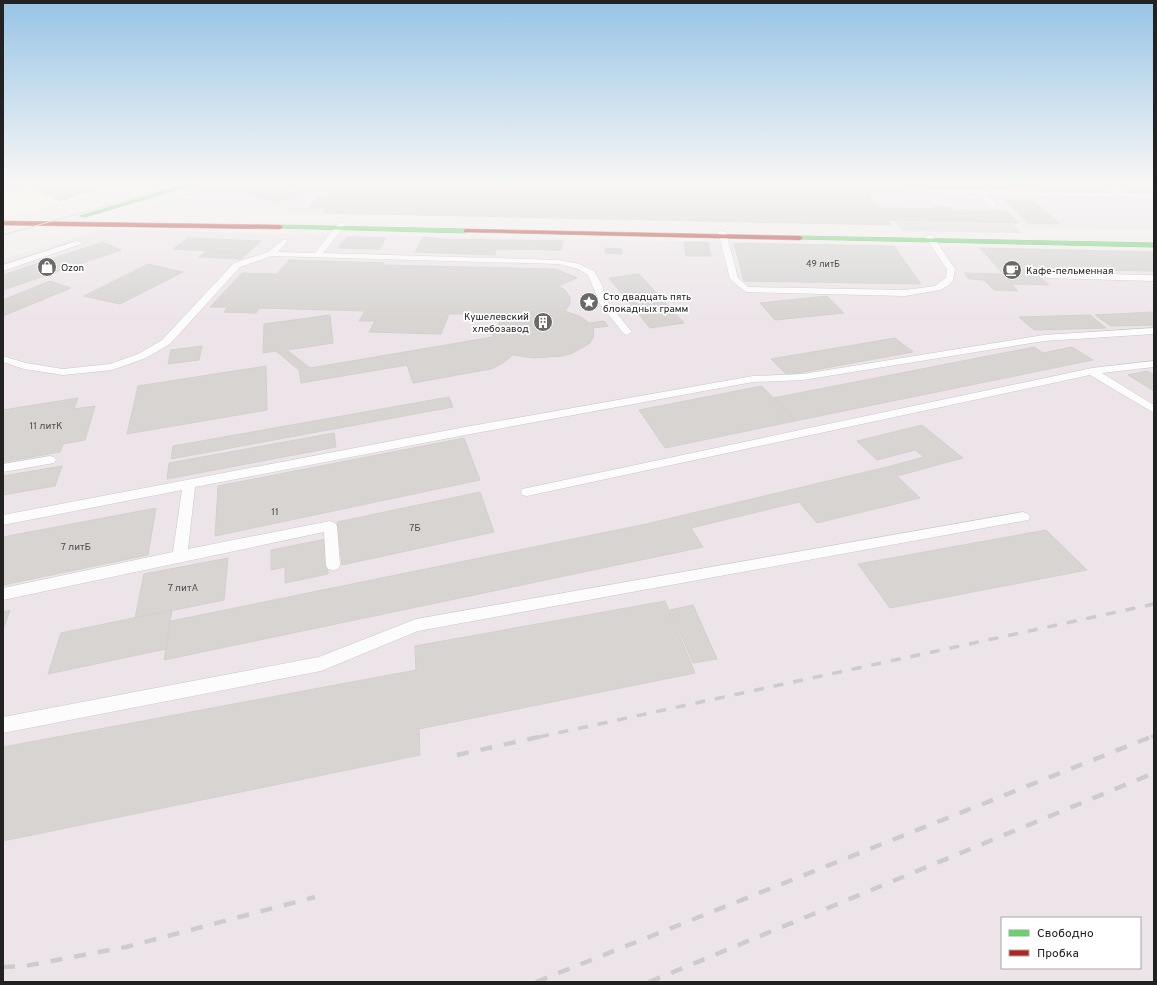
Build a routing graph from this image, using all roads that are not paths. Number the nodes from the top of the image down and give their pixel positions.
1 (35, 229) edge
2 (338, 229) edge
3 (482, 229) edge
4 (24, 232) dead end
5 (723, 234) junction
6 (931, 238) junction
7 (284, 241) dead end
8 (1154, 241) edge
9 (80, 243) dead end
10 (1154, 245) edge
11 (271, 254) junction
12 (317, 255) junction
13 (3, 268) edge
14 (1049, 276) dead end
15 (1154, 278) edge
16 (1154, 331) edge
17 (627, 332) dead end
18 (3, 359) edge
19 (1154, 364) edge
20 (1092, 371) junction
21 (1154, 410) edge
22 (50, 460) dead end
23 (3, 468) edge
24 (189, 484) junction
25 (527, 492) dead end
26 (1023, 517) dead end
27 (3, 520) edge
28 (180, 556) junction
29 (333, 566) dead end
30 (3, 594) edge
31 (3, 725) edge

1 - 4 main road
2 - 12 lane
3 - 5 main road
5 - 6 main road
5 - 6 lane
6 - 8 main road
6 - 10 main road
7 - 11 lane
9 - 13 lane
11 - 12 lane
11 - 18 lane
12 - 17 lane
14 - 15 lane
16 - 24 lane
19 - 20 lane
20 - 21 lane
20 - 25 lane
22 - 23 lane
24 - 27 lane
24 - 28 lane
26 - 31 lane
28 - 29 lane
28 - 30 lane

